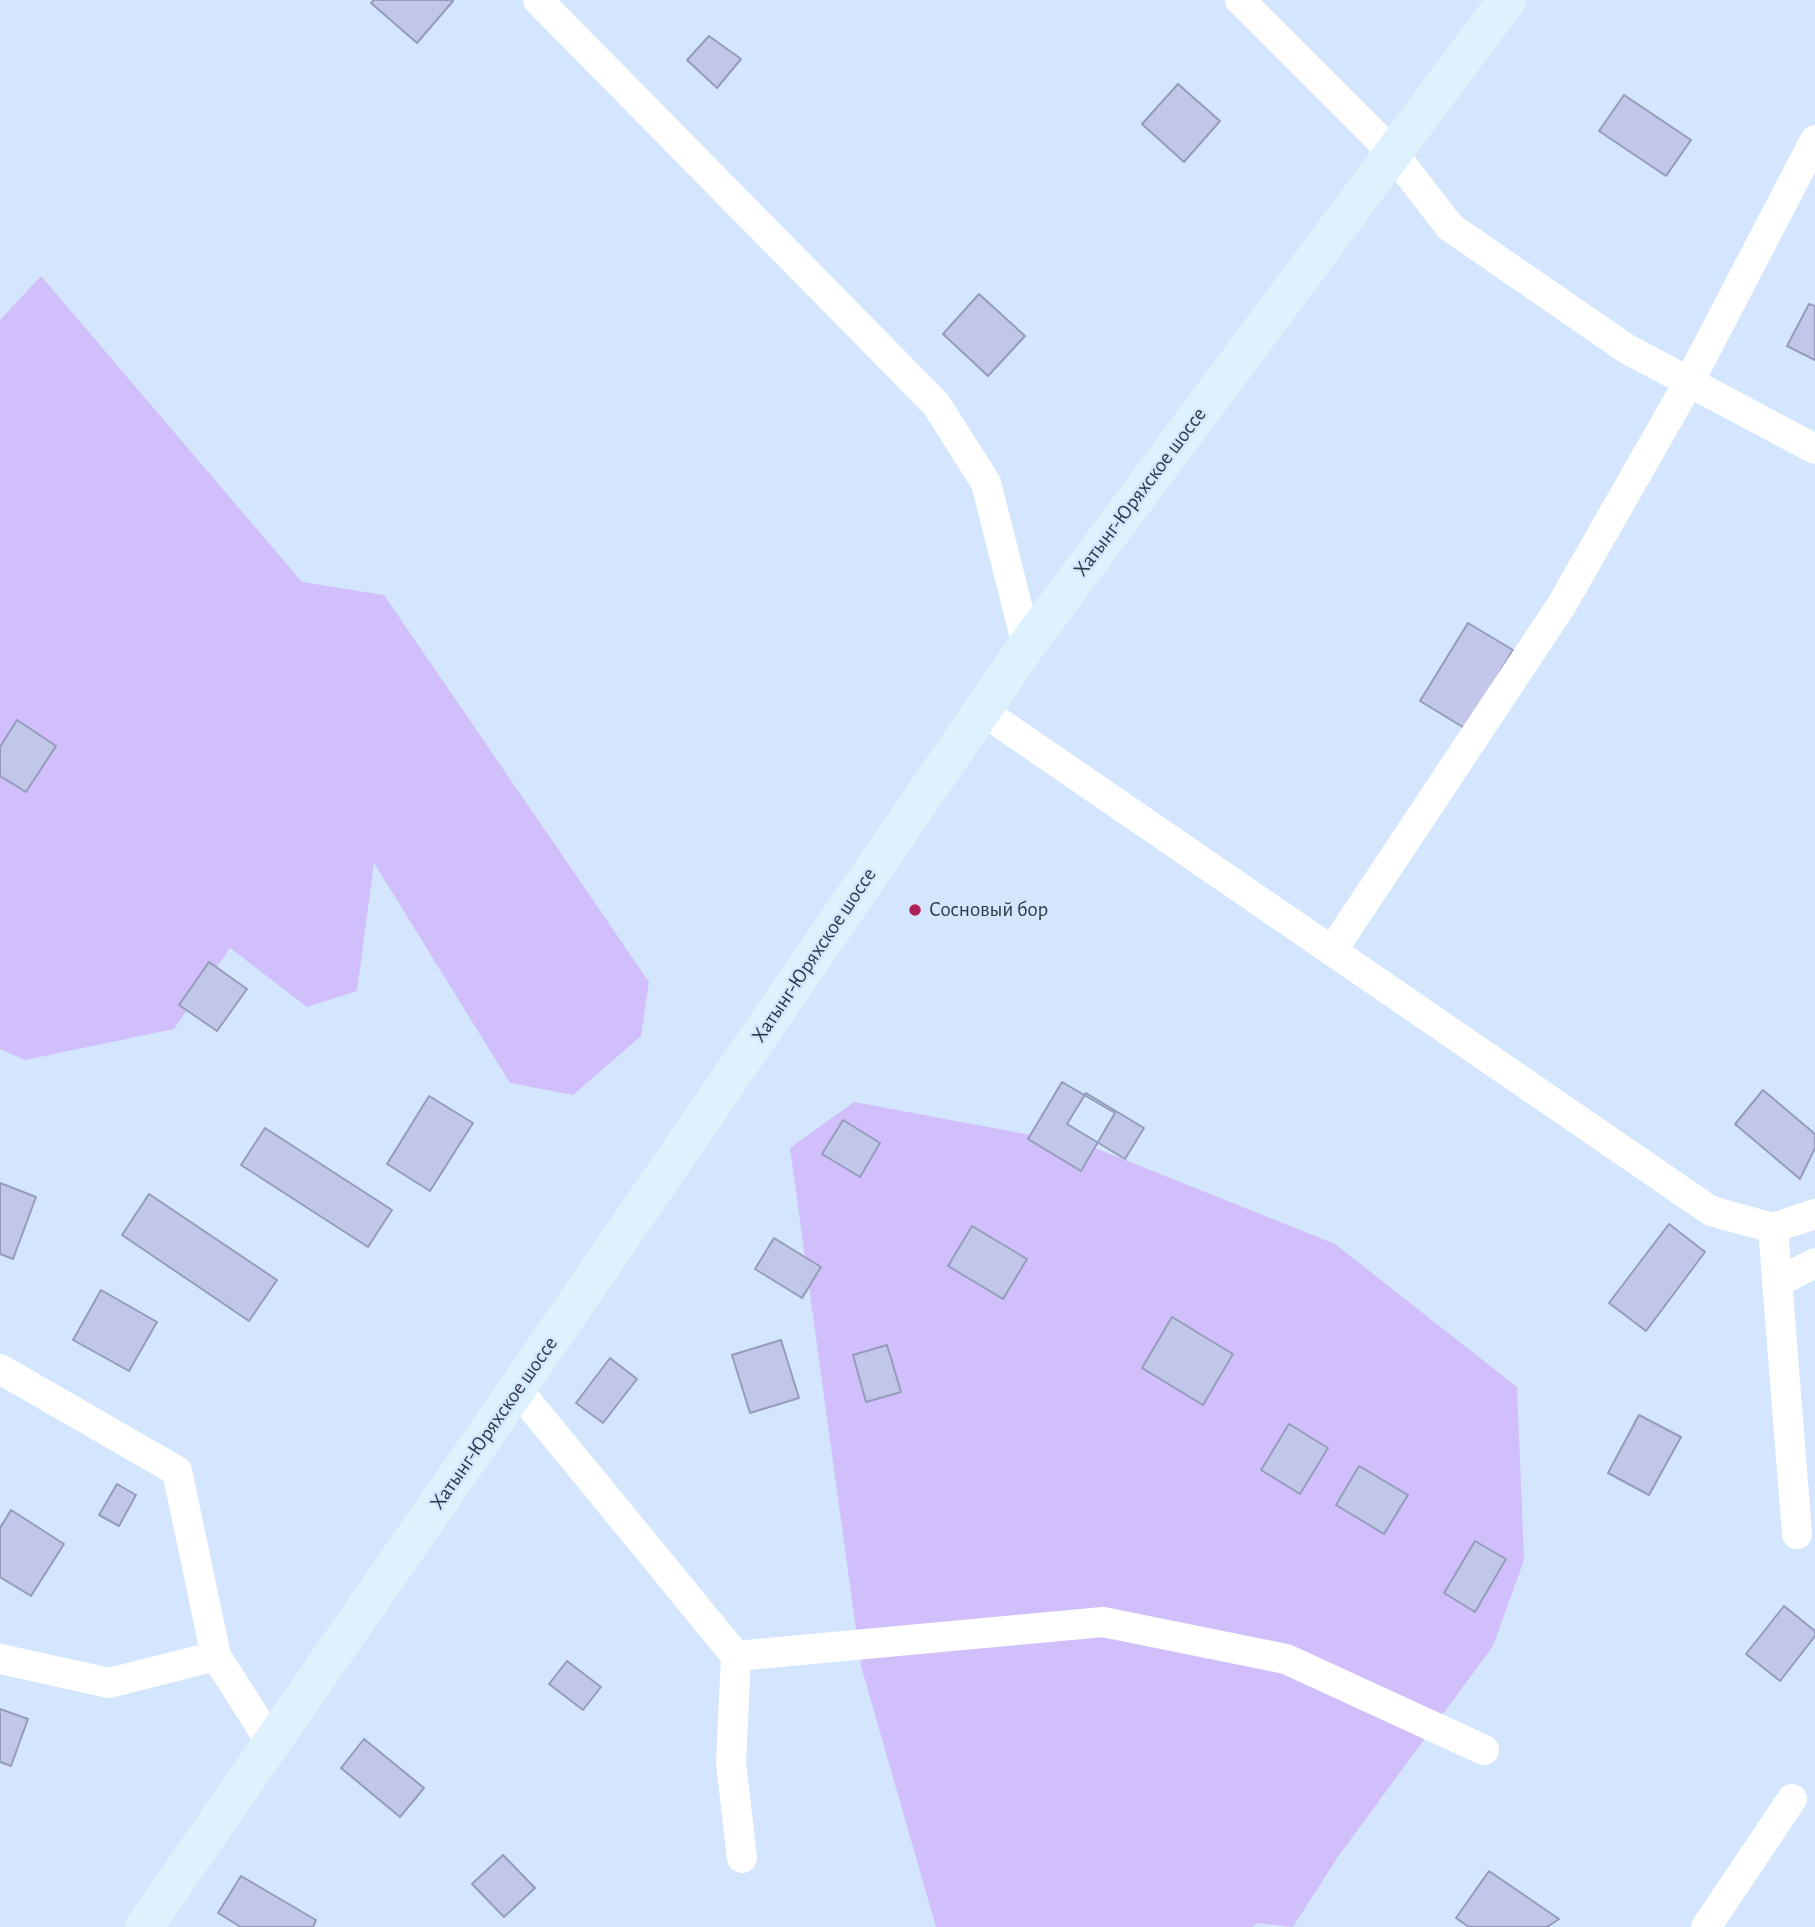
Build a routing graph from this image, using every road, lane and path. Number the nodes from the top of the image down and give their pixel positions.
1 (538, 0) edge
2 (1240, 0) edge
3 (1507, 0) edge
4 (1815, 140) edge
5 (1392, 152) junction
6 (1689, 382) junction
7 (1815, 449) edge
8 (1027, 645) junction
9 (981, 710) junction
10 (1332, 951) junction
11 (1815, 1214) edge
12 (1773, 1228) junction
13 (1815, 1263) edge
14 (1777, 1282) junction
15 (0, 1368) edge
16 (517, 1389) junction
17 (1797, 1534) dead end
18 (216, 1656) junction
19 (736, 1656) junction
20 (0, 1658) edge
21 (272, 1744) junction
22 (1484, 1750) dead end
23 (1792, 1799) dead end
24 (742, 1858) dead end
25 (144, 1927) edge
26 (1706, 1927) edge

1 - 8 street
2 - 5 street
3 - 5 main road, Хатынг-Юряхское шоссе
4 - 6 street
5 - 6 street
5 - 8 main road, Хатынг-Юряхское шоссе
6 - 7 street
6 - 10 street
8 - 9 main road, Хатынг-Юряхское шоссе
9 - 10 street
9 - 16 main road, Хатынг-Юряхское шоссе
10 - 12 street
11 - 12 street
12 - 14 street
13 - 14 street
14 - 17 street
15 - 18 street
16 - 19 street
16 - 21 main road, Хатынг-Юряхское шоссе
18 - 20 street
18 - 21 street
19 - 22 street
19 - 24 street
21 - 25 main road, Хатынг-Юряхское шоссе
23 - 26 street

